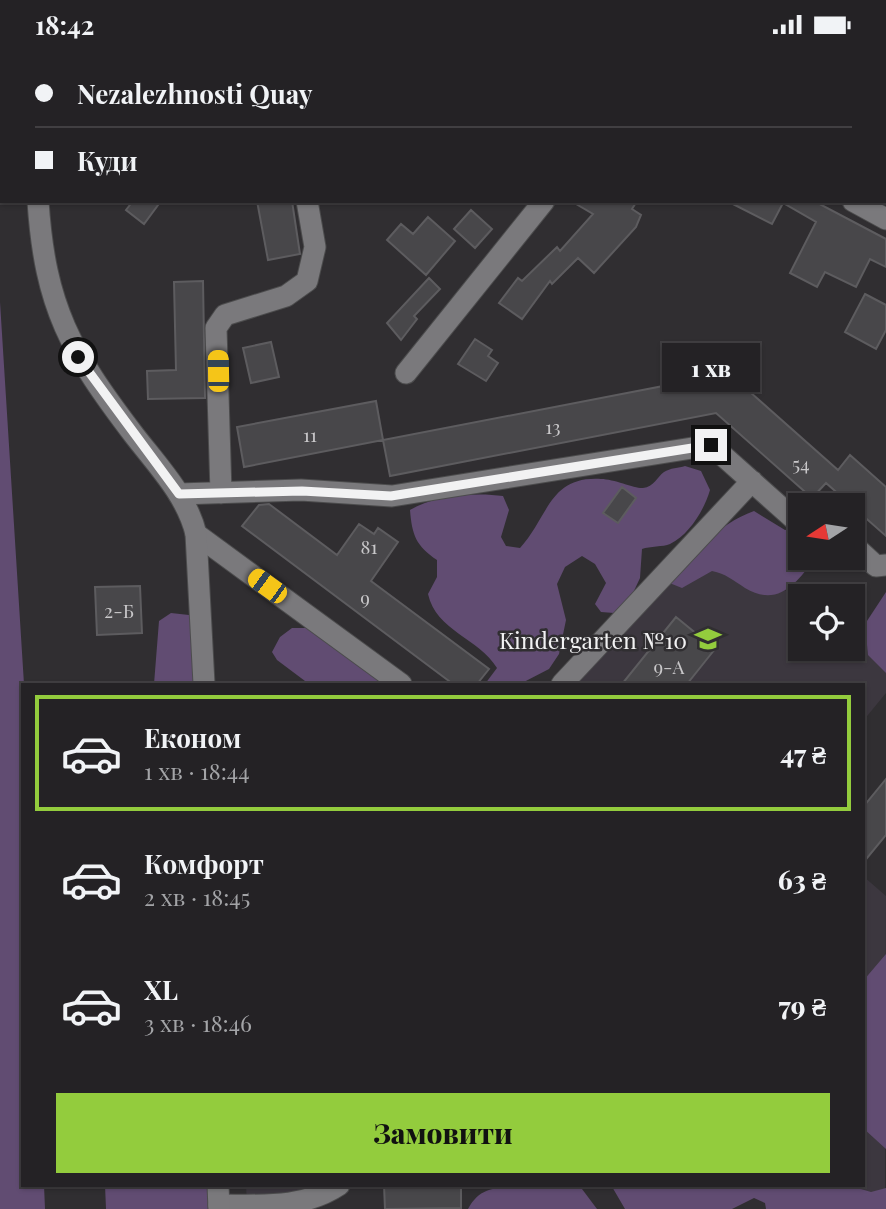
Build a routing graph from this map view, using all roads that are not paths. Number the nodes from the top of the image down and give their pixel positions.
1 (37, 203) edge
2 (307, 203) edge
3 (542, 203) edge
4 (857, 203) edge
5 (886, 219) edge
6 (406, 373) dead end
7 (752, 481) junction
8 (221, 493) junction
9 (179, 494) junction
10 (788, 514) edge
11 (196, 534) junction
12 (865, 556) edge
13 (886, 565) edge
14 (204, 683) edge
15 (400, 683) edge
16 (563, 683) edge
17 (336, 1187) edge
18 (219, 1200) edge

1 - 9 street
2 - 8 street
3 - 6 street
4 - 5 street
7 - 8 street
7 - 10 street
7 - 16 street
8 - 9 street
9 - 11 street
11 - 14 street
11 - 15 street
12 - 13 street
17 - 18 street

